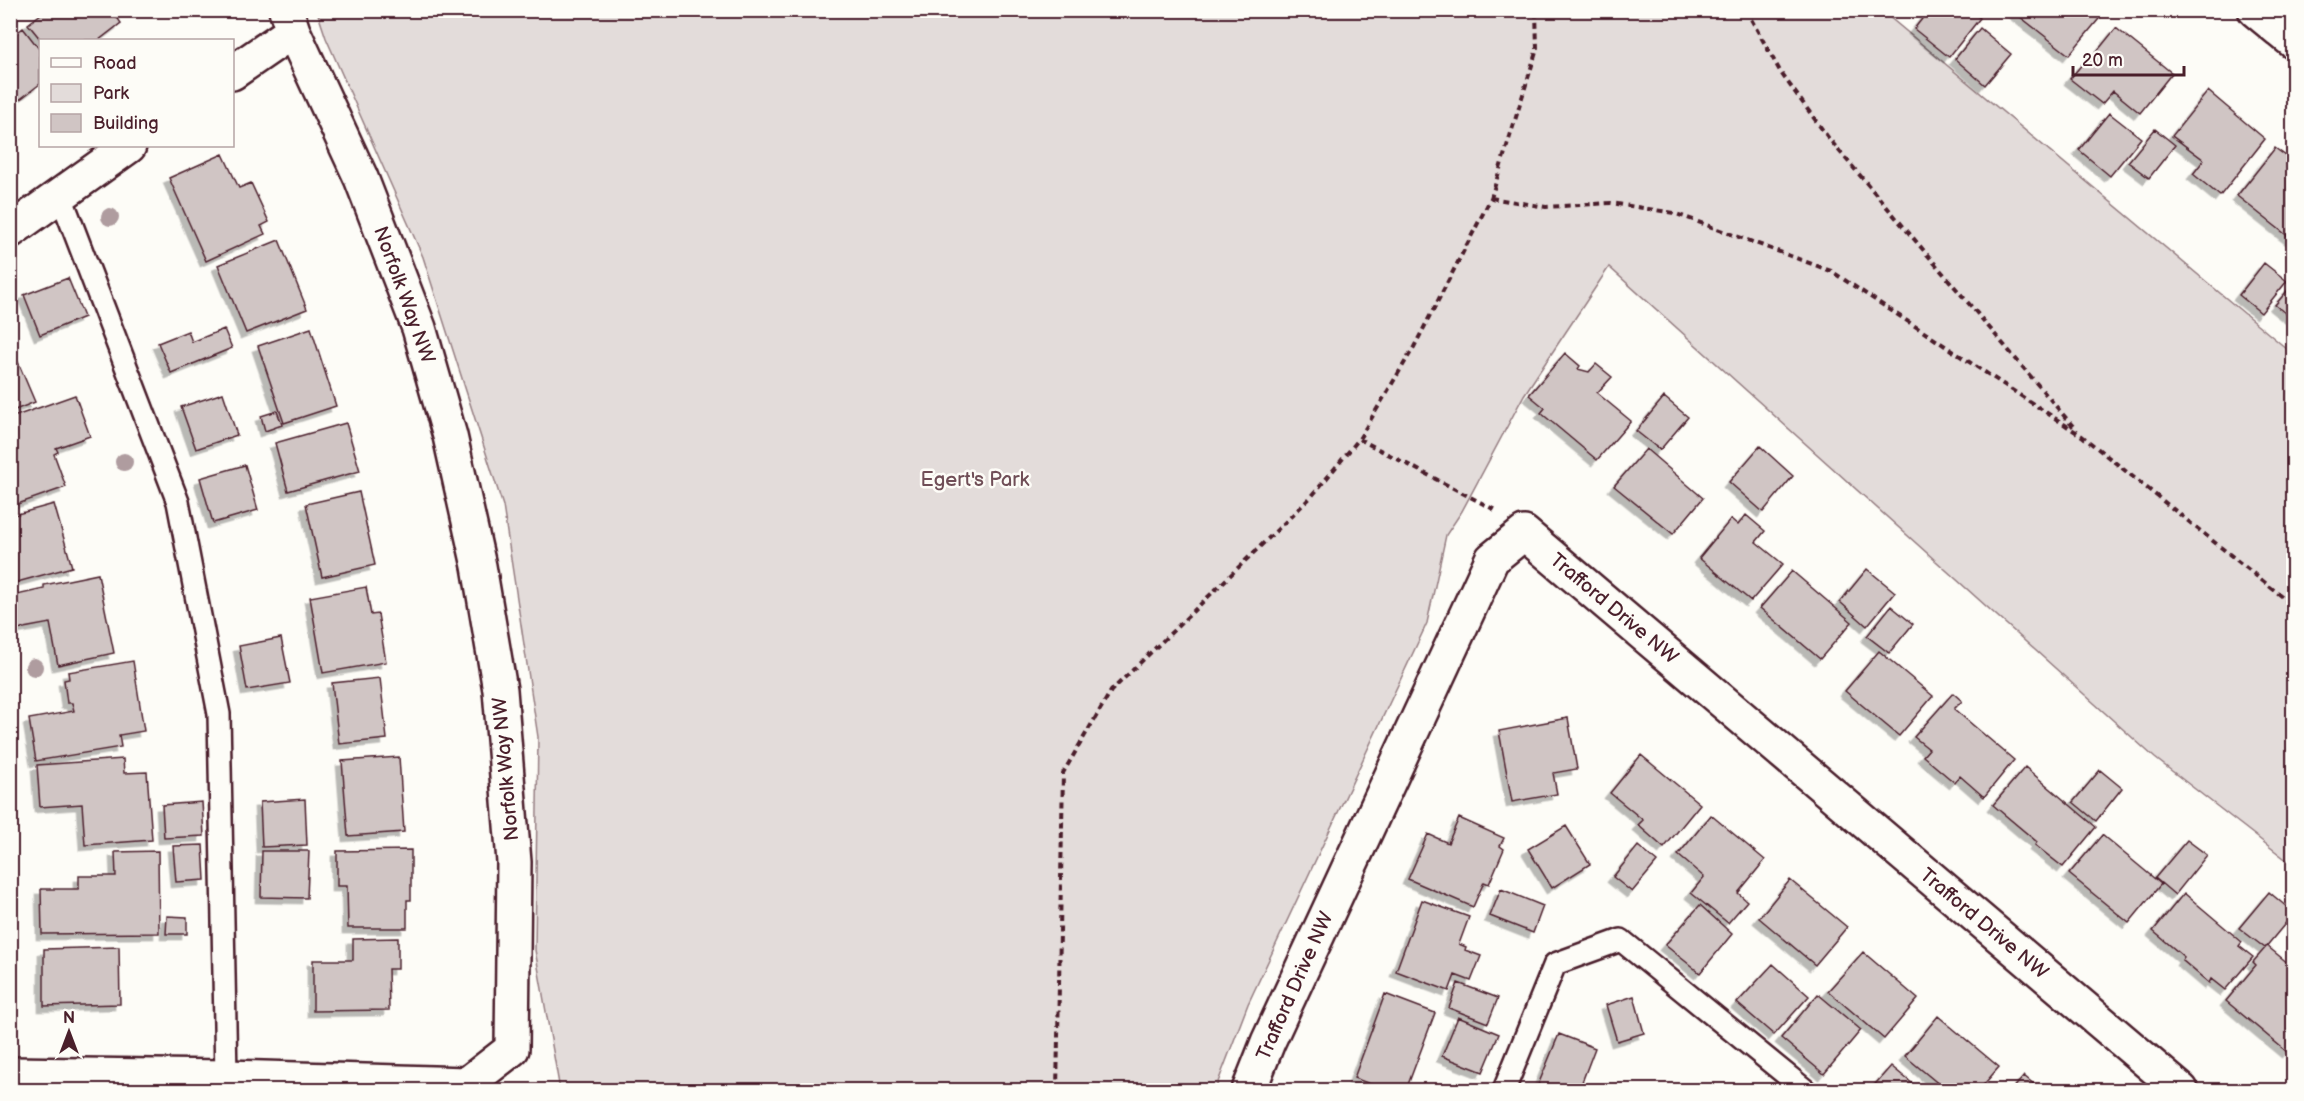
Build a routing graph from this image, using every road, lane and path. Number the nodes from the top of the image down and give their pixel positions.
1 (1536, 10) edge
2 (1746, 10) edge
3 (2255, 10) edge
4 (289, 21) edge
5 (2294, 42) edge
6 (234, 71) edge
7 (128, 147) edge
8 (60, 194) junction
9 (1491, 198) junction
10 (10, 231) edge
11 (2082, 436) junction
12 (1359, 439) junction
13 (1524, 533) junction
14 (2294, 606) edge
15 (10, 1074) edge
16 (226, 1077) junction
17 (1057, 1090) edge
18 (1250, 1090) edge
19 (1504, 1090) edge
20 (1805, 1090) edge
21 (2181, 1090) edge

1 - 9 path
2 - 11 path
3 - 5 street
4 - 6 street
4 - 16 street, Norfolk Way NW
7 - 8 street
8 - 10 street
8 - 16 lane
9 - 11 path
9 - 12 path
11 - 14 path
12 - 13 path
12 - 17 path
13 - 18 street, Trafford Drive NW
13 - 21 street, Trafford Drive NW
15 - 16 street, Norfolk Way NW
19 - 20 lane

